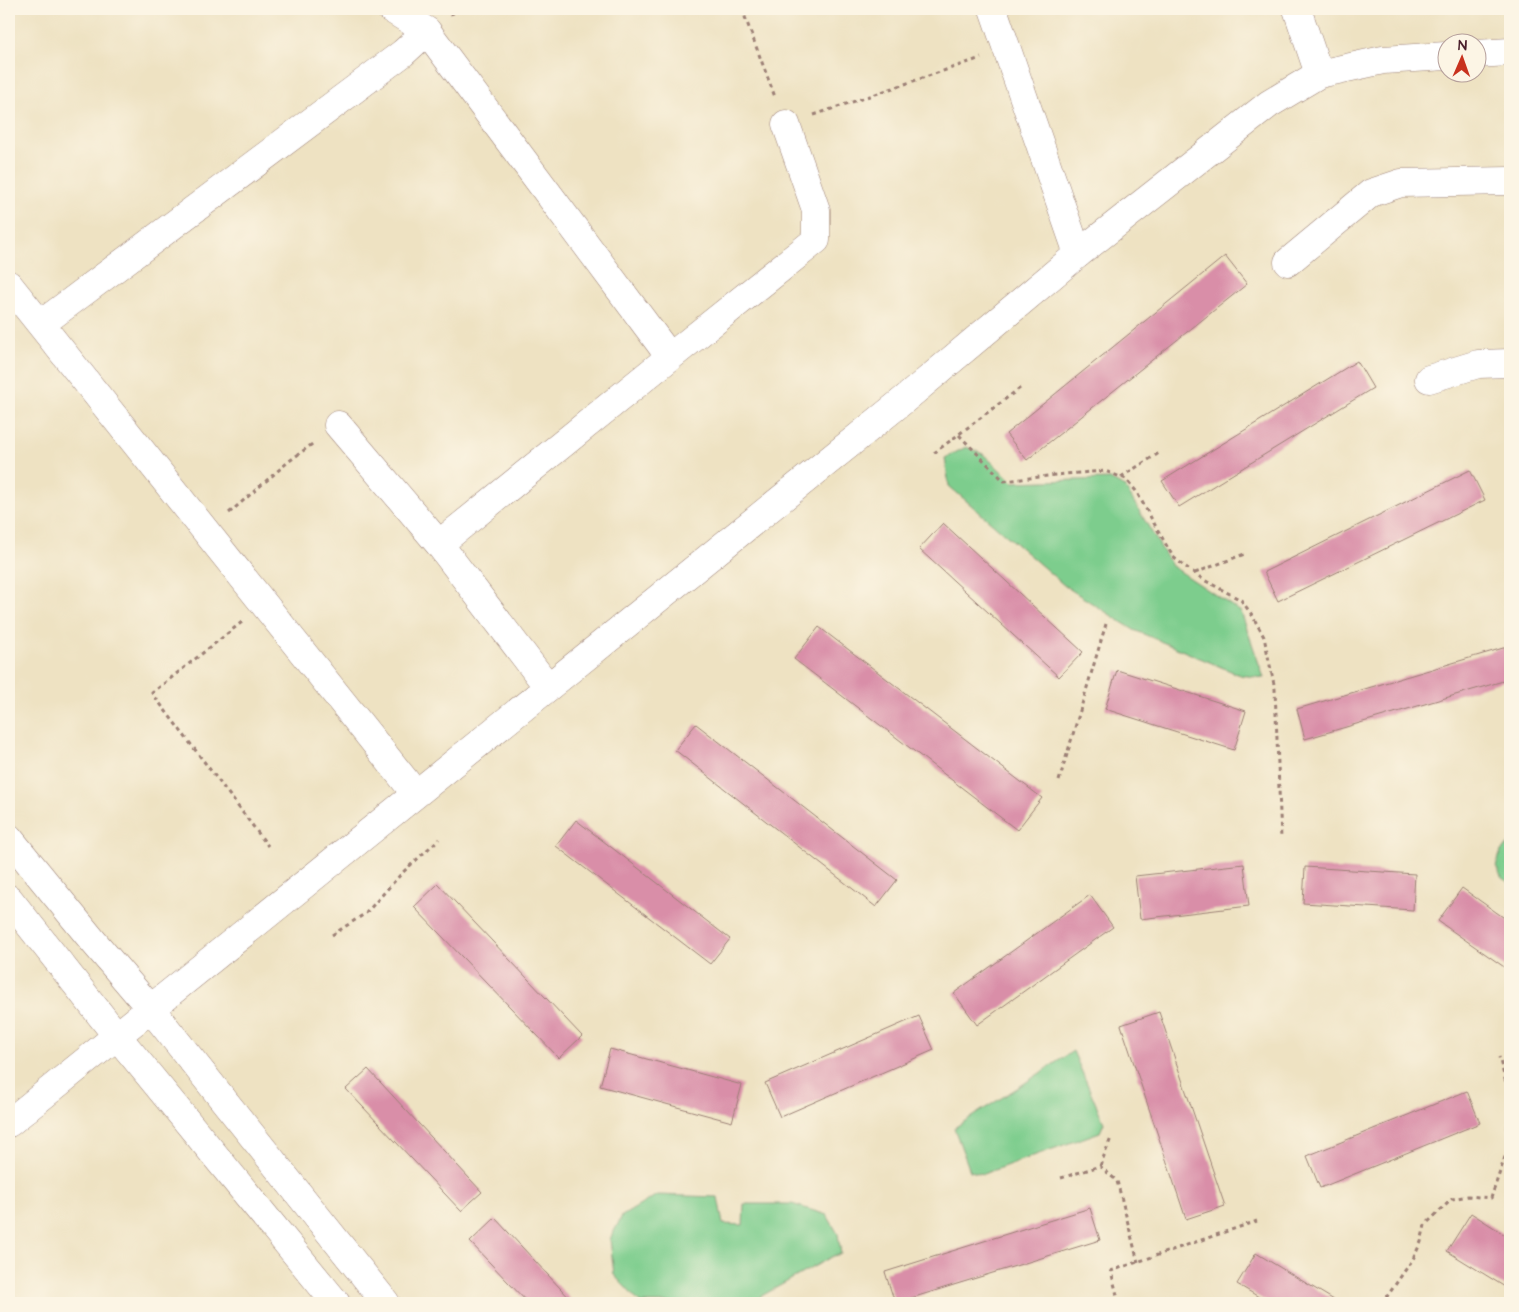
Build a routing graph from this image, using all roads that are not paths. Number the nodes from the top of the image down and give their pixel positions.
1 (391, 9) edge
2 (993, 9) edge
3 (1297, 9) edge
4 (427, 31) junction
5 (1510, 52) edge
6 (1486, 53) edge
7 (1436, 57) edge
8 (1319, 74) junction
9 (786, 124) road end
10 (1510, 181) edge
11 (1078, 254) junction
12 (1288, 262) dead end
13 (9, 285) edge
14 (41, 324) junction
15 (670, 357) junction
16 (1510, 363) edge
17 (1429, 379) dead end
18 (338, 425) dead end
19 (439, 544) junction
20 (548, 687) junction
21 (415, 793) junction
22 (9, 838) edge
23 (9, 899) edge
24 (150, 1008) junction
25 (117, 1036) junction
26 (9, 1123) edge
27 (336, 1303) edge
28 (386, 1303) edge

1 - 4 street
2 - 11 street
3 - 8 street
4 - 14 street
4 - 15 street
5 - 6 street
7 - 8 street
8 - 11 street
9 - 15 street
10 - 12 street
11 - 20 street
13 - 14 street
14 - 21 street
15 - 19 street
16 - 17 street
18 - 19 street
19 - 20 street
20 - 21 street
21 - 24 street
22 - 24 street
23 - 25 street
24 - 25 street
24 - 28 street
25 - 26 street
25 - 27 street

